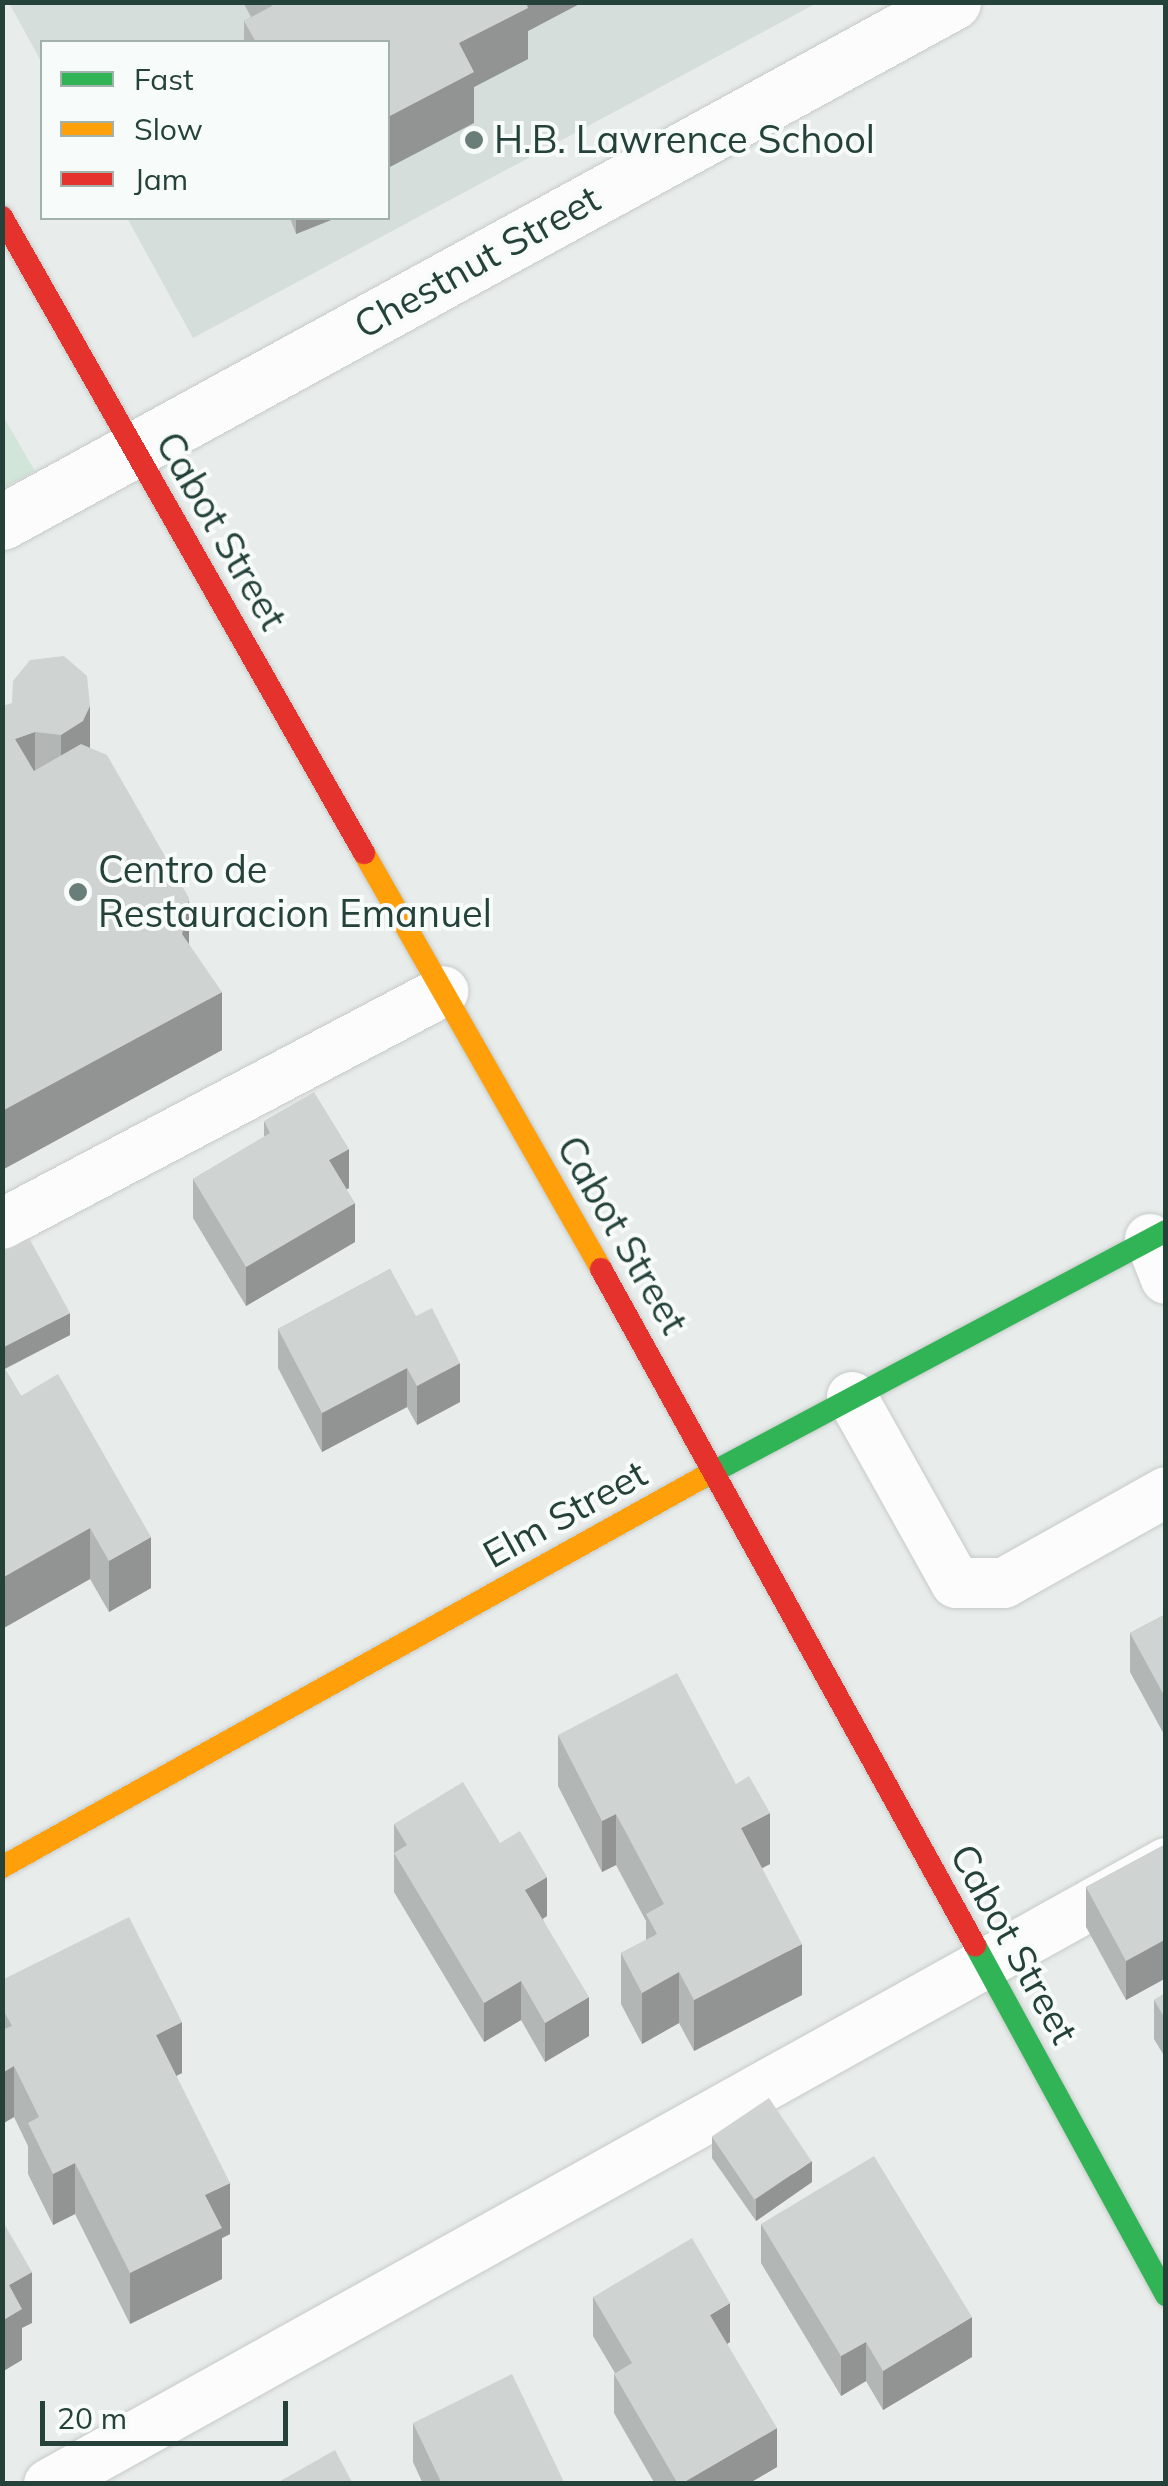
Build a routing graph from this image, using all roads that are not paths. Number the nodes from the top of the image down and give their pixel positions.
1 (953, 2) edge
2 (2, 217) edge
3 (134, 449) junction
4 (2, 522) edge
5 (443, 991) junction
6 (2, 1224) edge
7 (1160, 1250) edge
8 (852, 1397) junction
9 (715, 1471) junction
10 (1166, 1492) edge
11 (1166, 1863) edge
12 (2, 1866) edge
13 (985, 1966) junction
14 (1166, 2296) edge
15 (49, 2484) edge

1 - 3 street, Chestnut Street
2 - 3 main road, Cabot Street
3 - 4 street, Chestnut Street
3 - 5 main road, Cabot Street
5 - 6 lane
5 - 9 main road, Cabot Street
7 - 8 main road, Elm Street
8 - 9 main road, Elm Street
8 - 10 lane
9 - 12 main road, Elm Street
9 - 13 main road, Cabot Street
11 - 13 lane
13 - 14 main road, Cabot Street
13 - 15 lane

